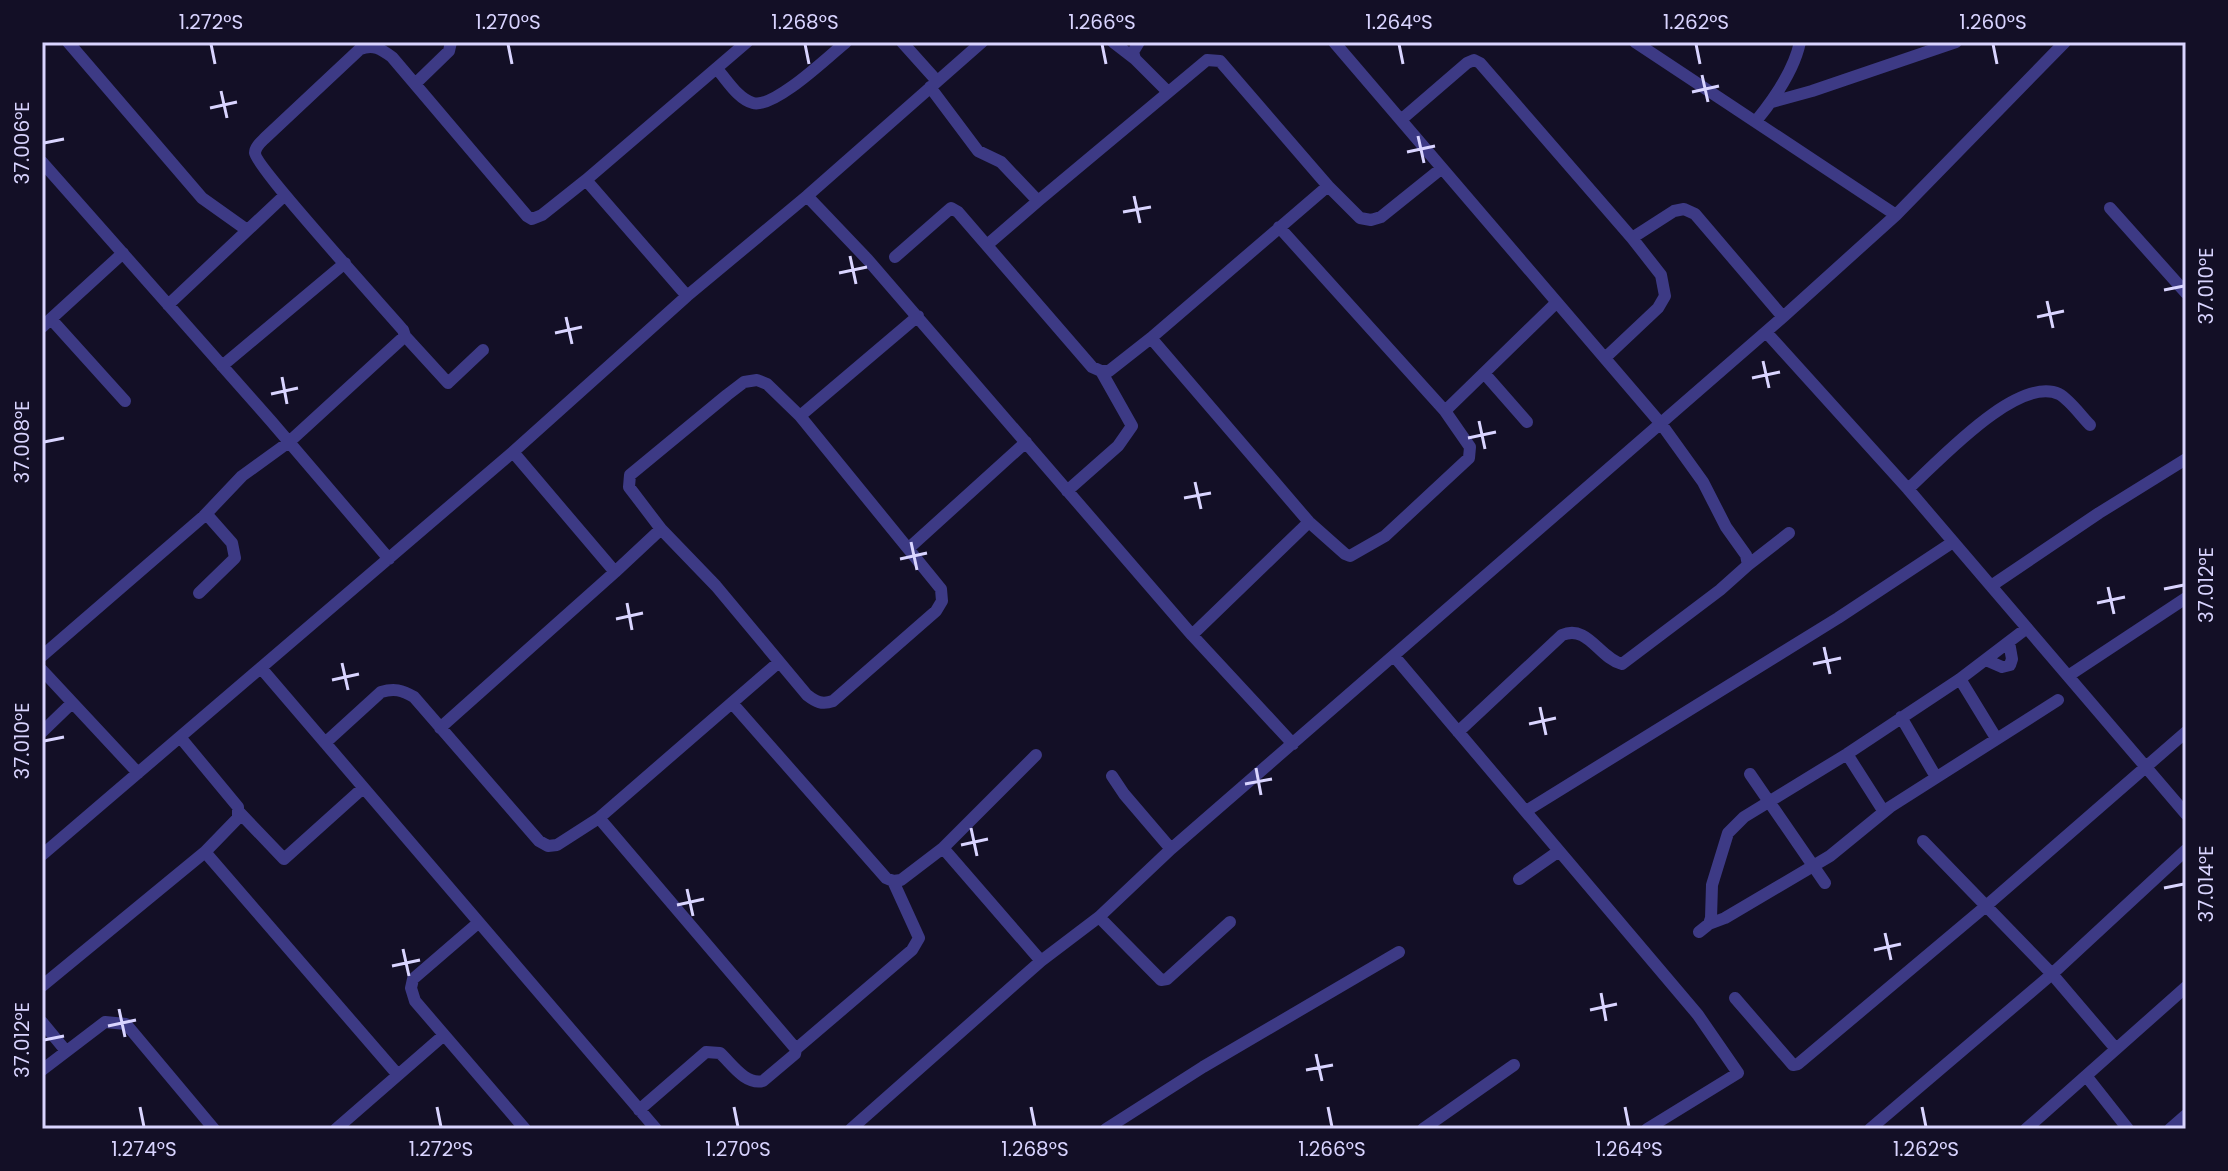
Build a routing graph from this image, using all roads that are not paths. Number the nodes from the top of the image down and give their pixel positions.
1 (68, 42) edge
2 (747, 42) edge
3 (846, 42) edge
4 (902, 42) edge
5 (982, 42) edge
6 (1113, 42) edge
7 (1139, 42) edge
8 (1334, 42) edge
9 (1635, 42) edge
10 (1800, 42) edge
11 (1956, 42) edge
12 (2065, 42) edge
13 (453, 43) edge
14 (1135, 59) junction
15 (717, 69) junction
16 (415, 84) junction
17 (933, 84) junction
18 (1167, 91) junction
19 (1772, 102) junction
20 (1402, 119) junction
21 (1756, 121) junction
22 (42, 162) edge
23 (1442, 168) junction
24 (586, 180) junction
25 (1328, 186) junction
26 (285, 195) junction
27 (807, 196) junction
28 (1038, 201) junction
29 (2110, 208) dead end
30 (1896, 215) junction
31 (1279, 227) junction
32 (247, 230) junction
33 (1632, 238) junction
34 (987, 245) junction
35 (123, 253) junction
36 (895, 257) dead end
37 (345, 263) junction
38 (2186, 293) edge
39 (687, 296) junction
40 (1556, 303) junction
41 (168, 305) junction
42 (918, 316) junction
43 (1783, 317) junction
44 (47, 323) edge
45 (1766, 332) junction
46 (405, 336) junction
47 (1151, 338) junction
48 (483, 350) dead end
49 (1606, 357) junction
50 (222, 366) junction
51 (1101, 371) junction
52 (1484, 373) junction
53 (125, 401) dead end
54 (1445, 411) junction
55 (800, 416) junction
56 (1527, 422) dead end
57 (1662, 425) junction
58 (2090, 425) dead end
59 (289, 442) junction
60 (1026, 442) junction
61 (513, 452) junction
62 (2186, 459) edge
63 (1908, 489) junction
64 (1067, 491) junction
65 (204, 516) junction
66 (1309, 522) junction
67 (661, 529) junction
68 (1789, 533) dead end
69 (1953, 542) junction
70 (909, 548) junction
71 (389, 559) junction
72 (1748, 565) junction
73 (615, 572) junction
74 (1991, 586) junction
75 (199, 593) dead end
76 (2186, 598) edge
77 (2027, 628) junction
78 (1192, 635) junction
79 (2009, 642) junction
80 (42, 656) edge
81 (1394, 656) junction
82 (1986, 660) junction
83 (779, 662) junction
84 (261, 668) junction
85 (42, 670) edge
86 (2068, 676) junction
87 (1960, 679) junction
88 (2058, 700) dead end
89 (72, 703) junction
90 (732, 703) junction
91 (1901, 717) junction
92 (440, 728) junction
93 (42, 732) edge
94 (1458, 732) junction
95 (2186, 732) edge
96 (180, 737) junction
97 (1996, 738) junction
98 (325, 743) junction
99 (1293, 744) junction
100 (1847, 754) junction
101 (1036, 755) dead end
102 (2144, 766) junction
103 (138, 773) junction
104 (1750, 774) dead end
105 (1112, 776) dead end
106 (1936, 777) junction
107 (363, 788) junction
108 (1769, 803) junction
109 (1526, 811) junction
110 (1884, 812) junction
111 (240, 813) junction
112 (2186, 814) edge
113 (599, 818) junction
114 (1923, 841) dead end
115 (943, 848) junction
116 (1171, 849) junction
117 (2186, 850) edge
118 (1559, 851) junction
119 (205, 852) junction
120 (42, 855) edge
121 (1813, 865) junction
122 (1519, 879) dead end
123 (893, 881) junction
124 (1825, 883) dead end
125 (1986, 906) junction
126 (1099, 917) junction
127 (1230, 922) dead end
128 (478, 923) junction
129 (1399, 952) dead end
130 (1041, 961) junction
131 (2052, 974) junction
132 (42, 986) edge
133 (2186, 987) edge
134 (1735, 998) dead end
135 (42, 1022) edge
136 (444, 1035) junction
137 (796, 1049) junction
138 (2116, 1049) junction
139 (66, 1051) junction
140 (1514, 1065) dead end
141 (42, 1070) edge
142 (398, 1075) junction
143 (2087, 1077) junction
144 (639, 1110) junction
145 (2186, 1115) edge
146 (214, 1129) edge
147 (336, 1129) edge
148 (525, 1129) edge
149 (656, 1129) edge
150 (851, 1129) edge
151 (1106, 1129) edge
152 (1423, 1129) edge
153 (1647, 1129) edge
154 (1870, 1129) edge
155 (2026, 1129) edge
156 (2128, 1129) edge
157 (2170, 1129) edge

1 - 32 street
2 - 15 street
3 - 15 street
4 - 17 street
5 - 17 street
6 - 14 street
7 - 14 street
8 - 20 street
9 - 21 street
10 - 19 street
11 - 19 street
12 - 30 street
13 - 16 street
14 - 18 street
15 - 24 street
16 - 24 street
16 - 26 street
17 - 27 street
17 - 28 street
18 - 25 street
18 - 28 street
19 - 21 street
20 - 23 street
20 - 33 street
21 - 30 street
22 - 35 street
23 - 25 street
23 - 40 street
24 - 39 street
25 - 31 street
26 - 32 street
26 - 37 street
27 - 39 street
27 - 42 street
28 - 34 street
29 - 38 street
30 - 43 street
31 - 47 street
31 - 54 street
32 - 41 street
33 - 43 street
33 - 49 street
34 - 36 street
34 - 51 street
35 - 41 street
35 - 44 street
37 - 46 street
37 - 50 street
39 - 61 street
40 - 49 street
40 - 52 street
41 - 50 street
42 - 55 street
42 - 60 street
43 - 45 street
44 - 53 street
45 - 57 street
45 - 63 street
46 - 48 street
46 - 59 street
47 - 51 street
47 - 66 street
49 - 57 street
50 - 59 street
51 - 64 street
52 - 54 street
52 - 56 street
54 - 66 street
55 - 67 street
55 - 70 street
57 - 72 street
57 - 81 street
58 - 63 street
59 - 65 street
59 - 71 street
60 - 64 street
60 - 70 street
61 - 71 street
61 - 73 street
62 - 74 street
63 - 69 street
64 - 78 street
65 - 75 street
65 - 80 street
66 - 78 street
67 - 73 street
67 - 83 street
68 - 72 street
69 - 74 street
69 - 109 street
70 - 83 street
71 - 84 street
72 - 94 street
73 - 92 street
74 - 77 street
76 - 86 street
77 - 79 street
77 - 86 street
78 - 99 street
79 - 82 street
79 - 82 street
81 - 94 street
81 - 99 street
82 - 87 street
83 - 90 street
84 - 96 street
84 - 98 street
85 - 89 street
86 - 102 street
87 - 91 street
87 - 97 street
88 - 97 street
89 - 93 street
89 - 103 street
90 - 113 street
90 - 123 street
91 - 100 street
91 - 106 street
92 - 98 street
92 - 113 street
94 - 109 street
95 - 102 street
96 - 103 street
96 - 111 street
97 - 106 street
98 - 107 street
99 - 116 street
100 - 108 street
100 - 110 street
101 - 115 street
102 - 112 street
102 - 125 street
103 - 120 street
104 - 108 street
105 - 116 street
106 - 110 street
107 - 111 street
107 - 128 street
108 - 121 street
108 - 121 street
109 - 118 street
110 - 121 street
111 - 119 street
113 - 137 street
114 - 125 street
115 - 123 street
115 - 130 street
116 - 126 street
117 - 131 street
118 - 122 street
118 - 153 street
119 - 132 street
119 - 142 street
121 - 124 street
123 - 137 street
125 - 131 street
125 - 134 street
126 - 127 street
126 - 130 street
128 - 136 street
128 - 144 street
129 - 151 street
130 - 150 street
131 - 138 street
131 - 154 street
133 - 138 street
135 - 139 street
136 - 142 street
136 - 148 street
137 - 144 street
138 - 143 street
139 - 141 street
139 - 146 street
140 - 152 street
142 - 147 street
143 - 155 street
143 - 156 street
144 - 149 street
145 - 157 street

